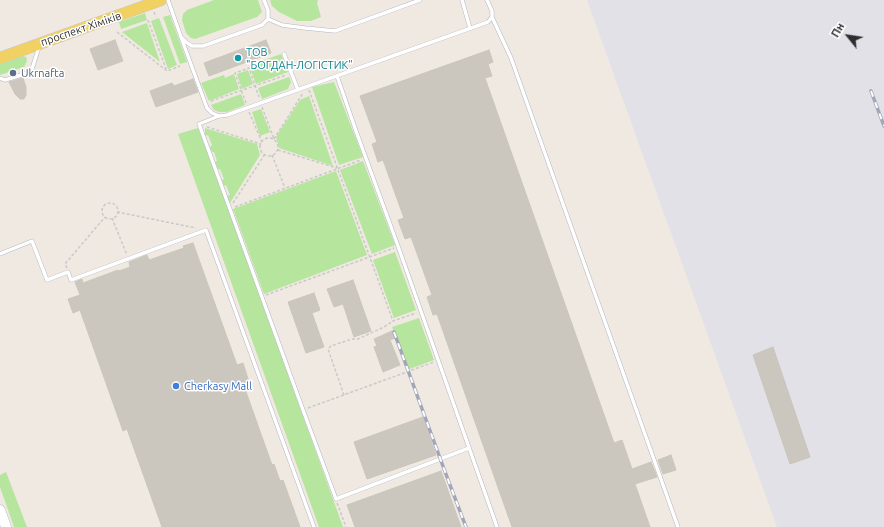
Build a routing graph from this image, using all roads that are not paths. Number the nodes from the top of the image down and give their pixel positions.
1 (162, 0) edge
2 (168, 0) edge
3 (264, 0) edge
4 (420, 0) edge
5 (462, 0) edge
6 (487, 0) edge
7 (492, 17) junction
8 (268, 19) junction
9 (470, 28) junction
10 (182, 37) junction
11 (40, 44) junction
12 (284, 54) dead end
13 (0, 58) edge
14 (337, 76) junction
15 (0, 78) edge
16 (298, 90) junction
17 (219, 116) junction
18 (0, 254) edge
19 (469, 448) junction
20 (0, 510) edge
21 (6, 527) edge
22 (314, 527) edge
23 (497, 527) edge
24 (678, 527) edge

1 - 11 main road, проспект Хіміків
2 - 10 lane
3 - 8 lane
4 - 8 lane
5 - 9 lane
6 - 7 lane
7 - 9 lane
7 - 24 lane
8 - 10 lane
9 - 14 lane
10 - 17 lane
11 - 13 main road, проспект Хіміків
11 - 15 lane
12 - 16 lane
14 - 16 lane
14 - 19 lane
16 - 17 lane
17 - 19 lane
18 - 22 lane
19 - 23 lane
20 - 21 main road

